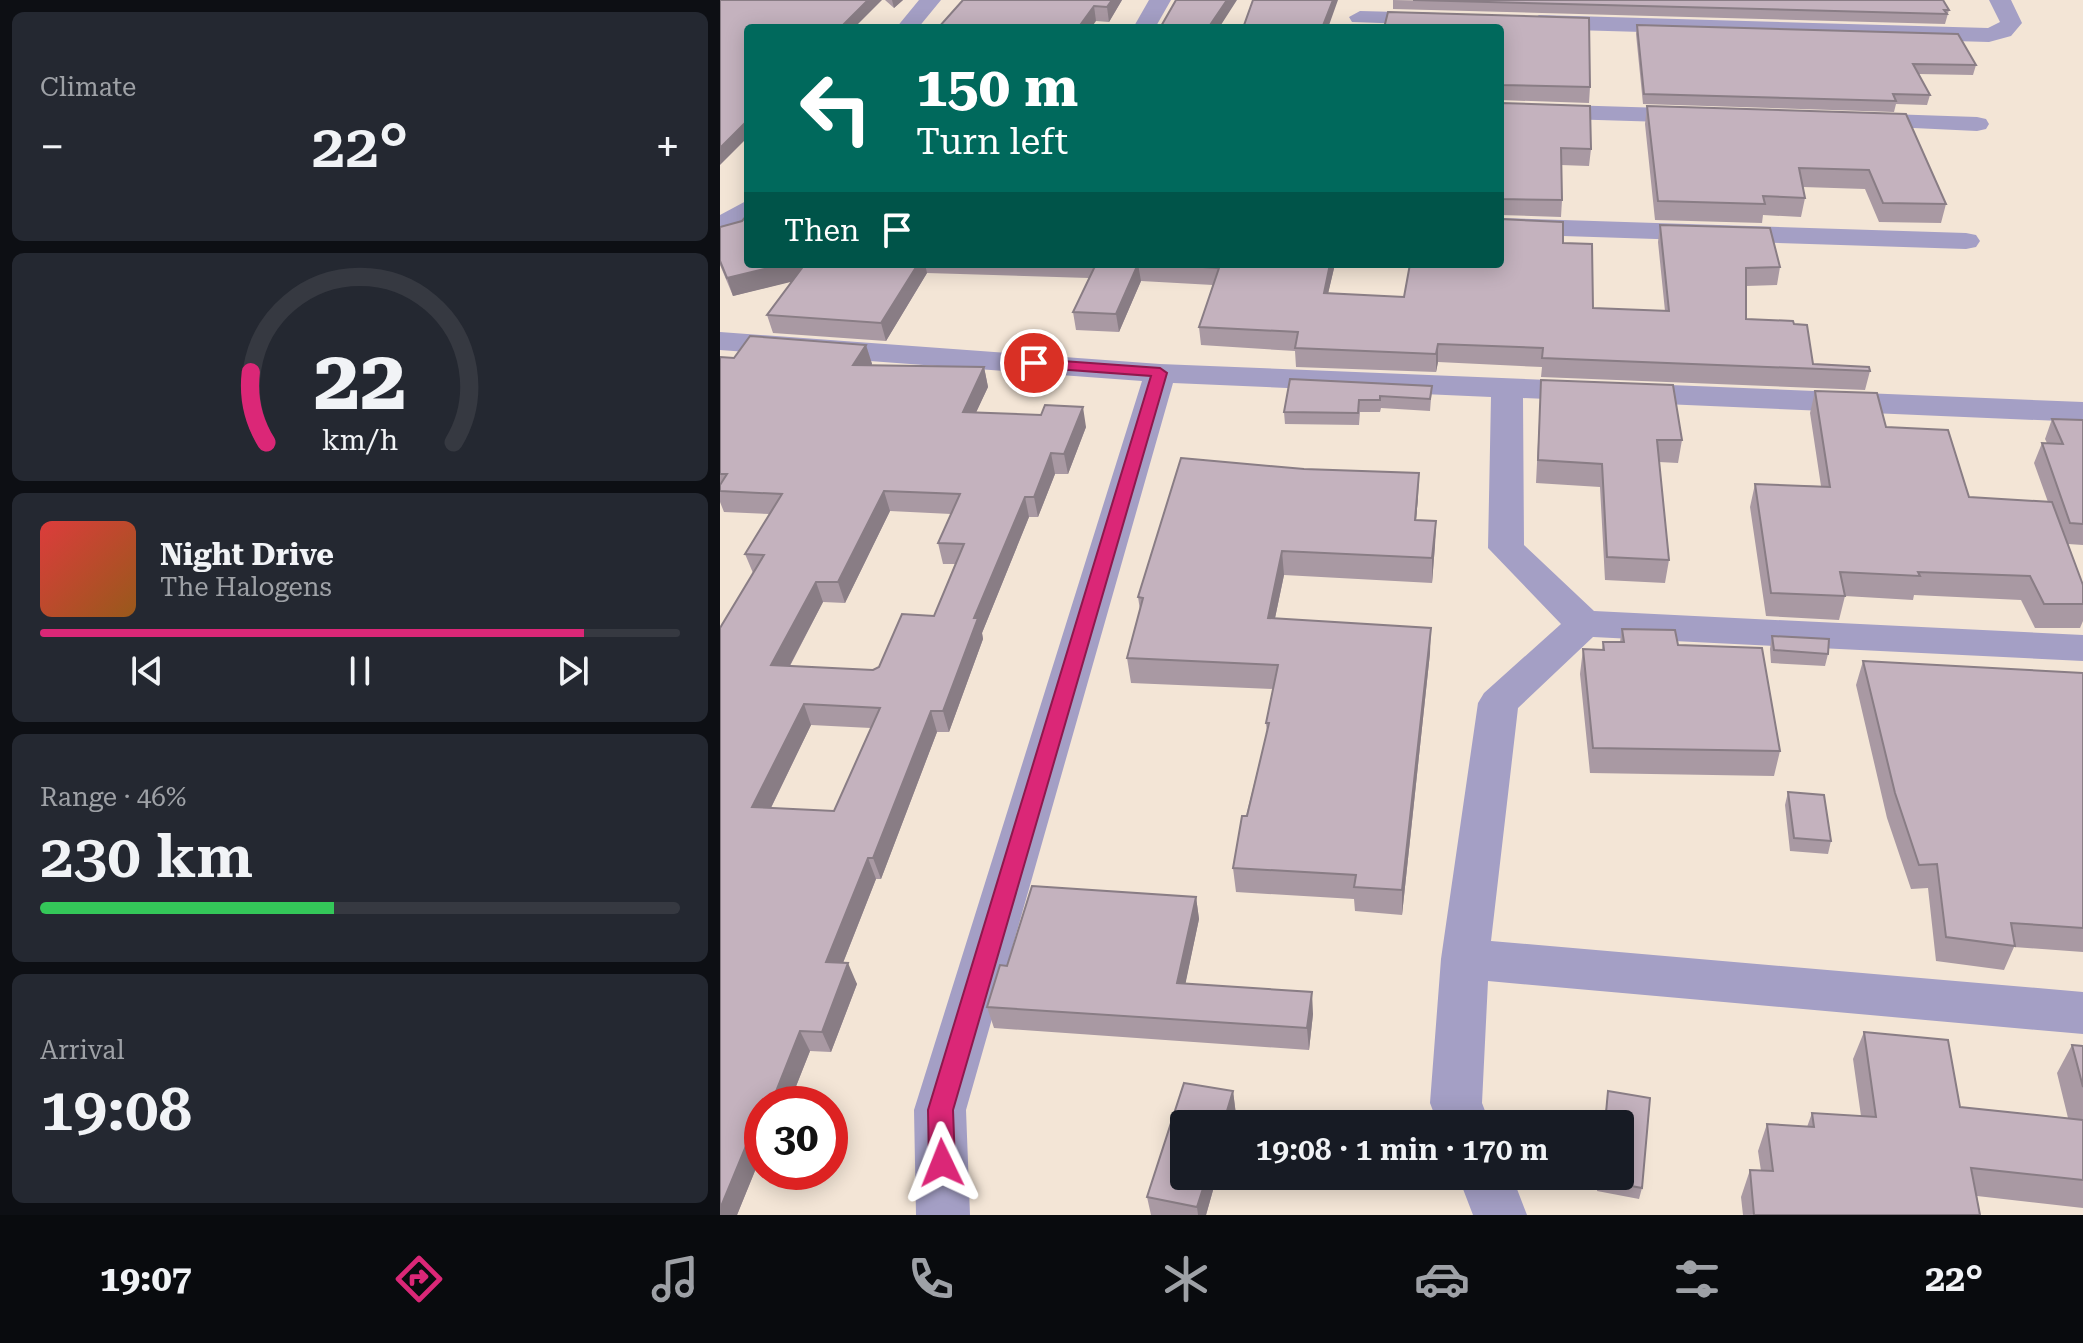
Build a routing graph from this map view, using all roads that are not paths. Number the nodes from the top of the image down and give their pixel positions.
1 (930, 0) edge
2 (1160, 0) edge
3 (2000, 0) edge
4 (1360, 15) edge
5 (1454, 19) edge
6 (1517, 21) edge
7 (910, 24) edge
8 (1146, 24) edge
9 (1504, 110) edge
10 (1723, 116) edge
11 (1834, 120) edge
12 (1977, 124) dead end
13 (744, 211) edge
14 (1504, 226) edge
15 (720, 227) edge
16 (1966, 241) dead end
17 (720, 341) edge
18 (1160, 373) junction
19 (1507, 386) junction
20 (2083, 412) edge
21 (1584, 624) junction
22 (2083, 648) edge
23 (1465, 959) junction
24 (2083, 1013) edge
25 (1459, 1110) edge
26 (1490, 1190) edge
27 (943, 1215) edge
28 (1500, 1215) edge

1 - 7 street
2 - 8 street
3 - 6 street
4 - 5 street
9 - 10 street
11 - 12 street
13 - 15 street
14 - 16 street
17 - 18 street
18 - 19 street
18 - 27 street
19 - 20 street
19 - 21 street
21 - 22 street
21 - 23 street
23 - 24 street
23 - 25 street
26 - 28 street

